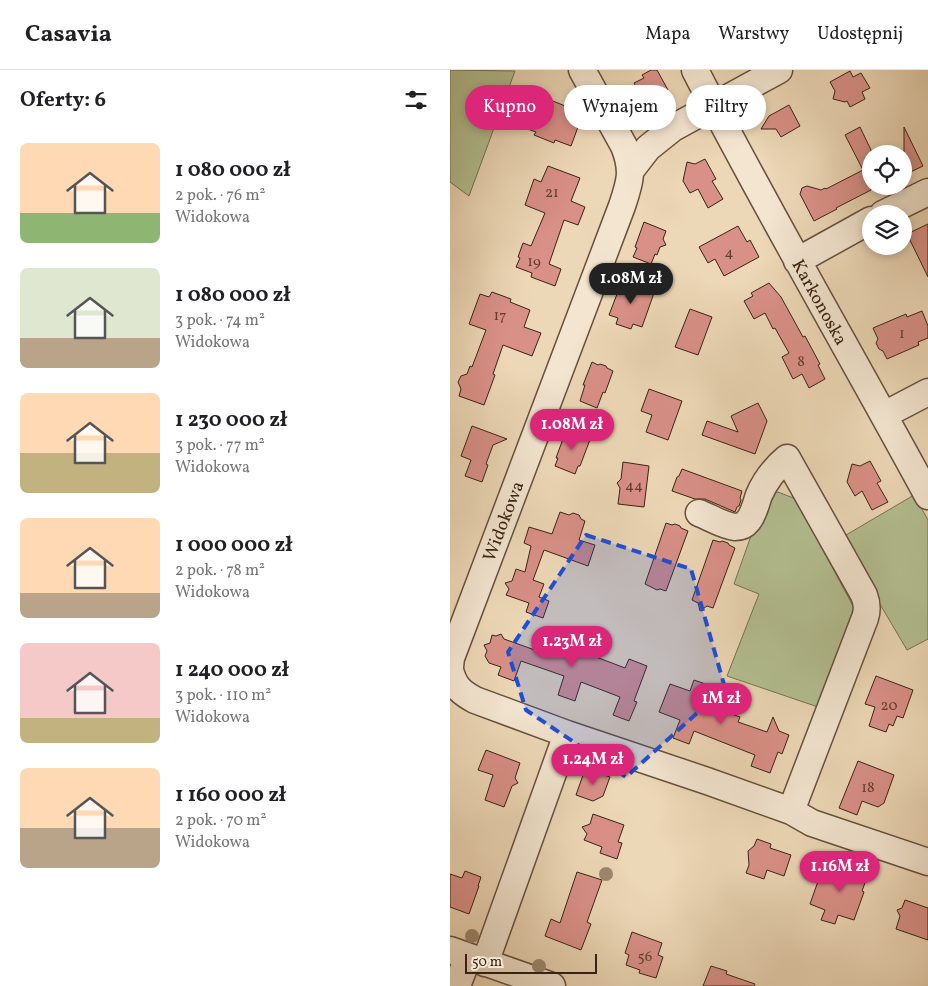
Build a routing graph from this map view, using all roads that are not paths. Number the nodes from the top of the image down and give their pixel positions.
1 (582, 70) edge
2 (695, 70) edge
3 (779, 70) edge
4 (702, 85) edge
5 (752, 85) edge
6 (686, 121) edge
7 (726, 130) edge
8 (631, 170) junction
9 (928, 192) edge
10 (901, 205) edge
11 (862, 225) edge
12 (797, 261) junction
13 (928, 392) edge
14 (884, 415) junction
15 (928, 496) edge
16 (698, 513) dead end
17 (450, 674) edge
18 (567, 734) junction
19 (791, 811) junction
20 (928, 862) edge
21 (468, 957) edge
22 (457, 986) edge
23 (552, 986) edge

1 - 8 street, Widokowa
2 - 4 street, Karkonoska
3 - 5 street
6 - 8 street
7 - 12 street, Karkonoska
8 - 17 street, Widokowa
9 - 10 street
11 - 12 street
12 - 14 street, Karkonoska
13 - 14 street
14 - 15 street, Karkonoska
16 - 19 street
17 - 18 street, Widokowa
18 - 19 street, Widokowa
18 - 21 street
19 - 20 street, Widokowa
21 - 22 street
21 - 23 street

